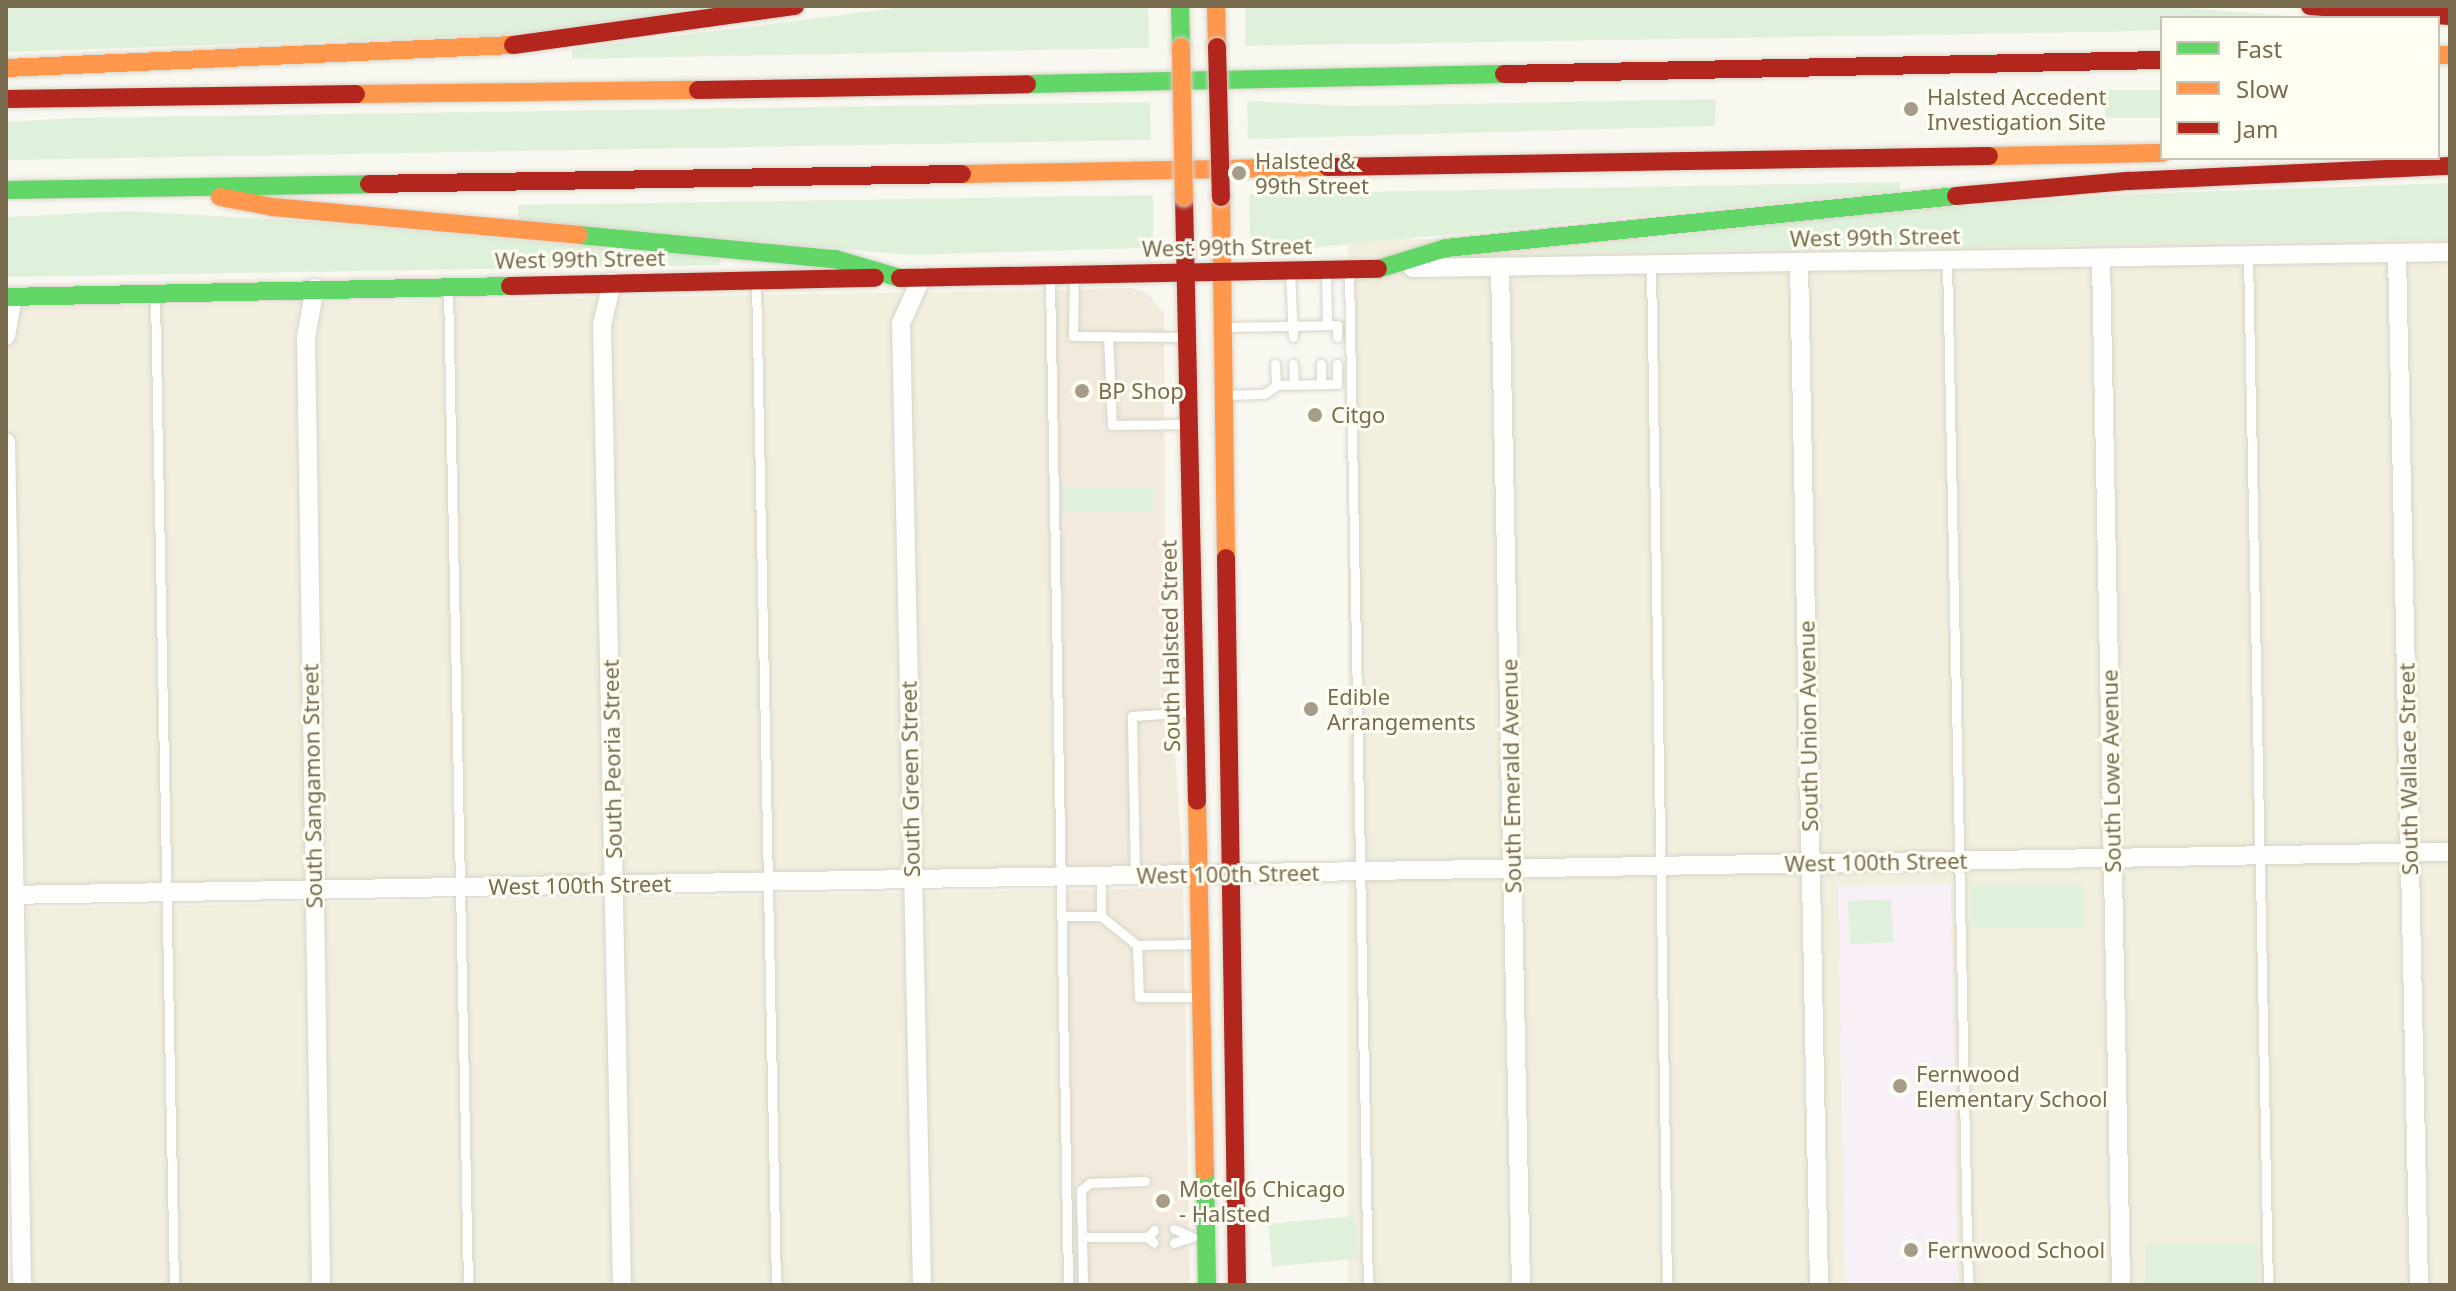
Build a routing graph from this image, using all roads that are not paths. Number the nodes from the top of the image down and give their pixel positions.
1 (795, 6) edge
2 (1180, 6) edge
3 (1216, 6) edge
4 (2310, 6) edge
5 (2450, 16) edge
6 (2160, 60) edge
7 (6, 68) edge
8 (6, 99) edge
9 (2160, 153) edge
10 (2450, 166) edge
11 (158, 185) junction
12 (6, 190) edge
13 (2450, 252) edge
14 (2397, 253) junction
15 (2248, 255) junction
16 (2101, 258) junction
17 (1947, 260) junction
18 (1799, 262) junction
19 (1651, 265) junction
20 (1500, 267) junction
21 (1349, 269) junction
22 (1378, 269) junction
23 (1290, 270) junction
24 (1326, 270) junction
25 (1222, 271) junction
26 (1185, 272) junction
27 (1050, 275) junction
28 (1074, 275) junction
29 (922, 277) junction
30 (900, 278) junction
31 (756, 279) junction
32 (612, 282) junction
33 (448, 285) junction
34 (315, 288) junction
35 (155, 291) junction
36 (10, 297) edge
37 (1323, 325) junction
38 (1293, 326) junction
39 (1223, 328) junction
40 (6, 336) edge
41 (1108, 336) junction
42 (1186, 337) junction
43 (1293, 337) dead end
44 (1320, 337) dead end
45 (1337, 337) dead end
46 (1275, 364) dead end
47 (1293, 364) dead end
48 (1321, 364) dead end
49 (1337, 364) dead end
50 (1294, 384) junction
51 (1321, 384) junction
52 (1276, 385) junction
53 (1224, 395) junction
54 (1188, 424) junction
55 (6, 442) edge
56 (1196, 712) junction
57 (2450, 852) edge
58 (2410, 853) junction
59 (2260, 855) junction
60 (2113, 858) junction
61 (1960, 861) junction
62 (1811, 863) junction
63 (1659, 866) junction
64 (1513, 869) junction
65 (1357, 872) junction
66 (1199, 874) junction
67 (1229, 874) junction
68 (1135, 875) junction
69 (1101, 876) junction
70 (1061, 877) junction
71 (913, 879) junction
72 (769, 882) junction
73 (615, 884) junction
74 (461, 887) junction
75 (313, 889) junction
76 (166, 892) junction
77 (10, 895) edge
78 (1062, 916) junction
79 (1101, 916) junction
80 (1201, 944) junction
81 (1137, 945) junction
82 (1202, 997) junction
83 (1145, 1181) dead end
84 (1174, 1229) dead end
85 (1152, 1236) dead end
86 (1082, 1237) junction
87 (1199, 1237) junction
88 (1174, 1243) dead end
89 (22, 1285) edge
90 (174, 1285) edge
91 (321, 1285) edge
92 (468, 1285) edge
93 (622, 1285) edge
94 (776, 1285) edge
95 (922, 1285) edge
96 (1068, 1285) edge
97 (1083, 1285) edge
98 (1207, 1285) edge
99 (1237, 1285) edge
100 (1368, 1285) edge
101 (1521, 1285) edge
102 (1667, 1285) edge
103 (1819, 1285) edge
104 (1968, 1285) edge
105 (2121, 1285) edge
106 (2268, 1285) edge
107 (2419, 1285) edge

1 - 7 main road
2 - 26 main road, South Halsted Street, bridge
3 - 25 main road, bridge
4 - 5 main road
6 - 8 main road
9 - 11 main road
10 - 22 main road
11 - 12 main road
11 - 30 main road
13 - 14 street, West 99th Street
14 - 15 street, West 99th Street
14 - 58 street, South Wallace Street
15 - 16 street, West 99th Street
15 - 59 lane
16 - 17 street, West 99th Street
16 - 60 street, South Lowe Avenue
17 - 18 street, West 99th Street
17 - 61 lane
18 - 19 street, West 99th Street
18 - 62 street, South Union Avenue
19 - 20 street, West 99th Street
19 - 63 lane
20 - 22 street, West 99th Street
20 - 64 street, South Emerald Avenue
21 - 22 main road, West 99th Street
21 - 24 main road, West 99th Street
21 - 65 lane
23 - 24 main road, West 99th Street
23 - 25 main road, West 99th Street
23 - 38 lane
24 - 37 lane
25 - 26 main road, West 99th Street
25 - 39 main road
26 - 28 main road, West 99th Street
26 - 42 main road, South Halsted Street
27 - 28 main road, West 99th Street
27 - 29 main road, West 99th Street
27 - 70 lane
28 - 41 lane
29 - 30 main road, West 99th Street
29 - 71 street, South Green Street
30 - 31 main road, West 99th Street
31 - 32 main road, West 99th Street
31 - 72 lane
32 - 33 main road, West 99th Street
32 - 73 street, South Peoria Street
33 - 34 main road, West 99th Street
33 - 74 lane
34 - 35 main road, West 99th Street
34 - 75 street, South Sangamon Street
35 - 36 main road, West 99th Street
35 - 76 lane
36 - 40 street
37 - 38 lane
37 - 44 lane
37 - 45 lane
38 - 39 lane
38 - 43 lane
39 - 53 main road
41 - 42 lane
41 - 54 lane
42 - 54 main road, South Halsted Street
46 - 52 lane
47 - 50 lane
48 - 51 lane
49 - 51 lane
50 - 51 lane
50 - 52 lane
52 - 53 lane
53 - 67 main road
54 - 56 main road, South Halsted Street
55 - 77 street
56 - 66 main road, South Halsted Street
56 - 68 lane
57 - 58 street, West 100th Street
58 - 59 street, West 100th Street
58 - 107 street, South Wallace Street
59 - 60 street, West 100th Street
59 - 106 lane
60 - 61 street, West 100th Street
60 - 105 street, South Lowe Avenue
61 - 62 street, West 100th Street
61 - 104 lane
62 - 63 street, West 100th Street
62 - 103 street, South Union Avenue
63 - 64 street, West 100th Street
63 - 102 lane
64 - 65 street, West 100th Street
64 - 101 street, South Emerald Avenue
65 - 67 street, West 100th Street
65 - 100 lane
66 - 67 street, West 100th Street
66 - 68 street, West 100th Street
66 - 80 main road, South Halsted Street
67 - 99 main road
68 - 69 street, West 100th Street
69 - 70 street, West 100th Street
69 - 79 lane
70 - 71 street, West 100th Street
70 - 78 lane
71 - 72 street, West 100th Street
71 - 95 street, South Green Street
72 - 73 street, West 100th Street
72 - 94 lane
73 - 74 street, West 100th Street
73 - 93 street, South Peoria Street
74 - 75 street, West 100th Street
74 - 92 lane
75 - 76 street, West 100th Street
75 - 91 street, South Sangamon Street
76 - 77 street, West 100th Street
76 - 90 lane
77 - 89 street
78 - 79 lane
78 - 96 lane
79 - 81 lane
80 - 81 lane
80 - 82 main road, South Halsted Street
81 - 82 lane
82 - 87 main road, South Halsted Street
83 - 86 lane
84 - 87 lane
85 - 86 lane
86 - 97 lane
87 - 88 lane
87 - 98 main road, South Halsted Street

